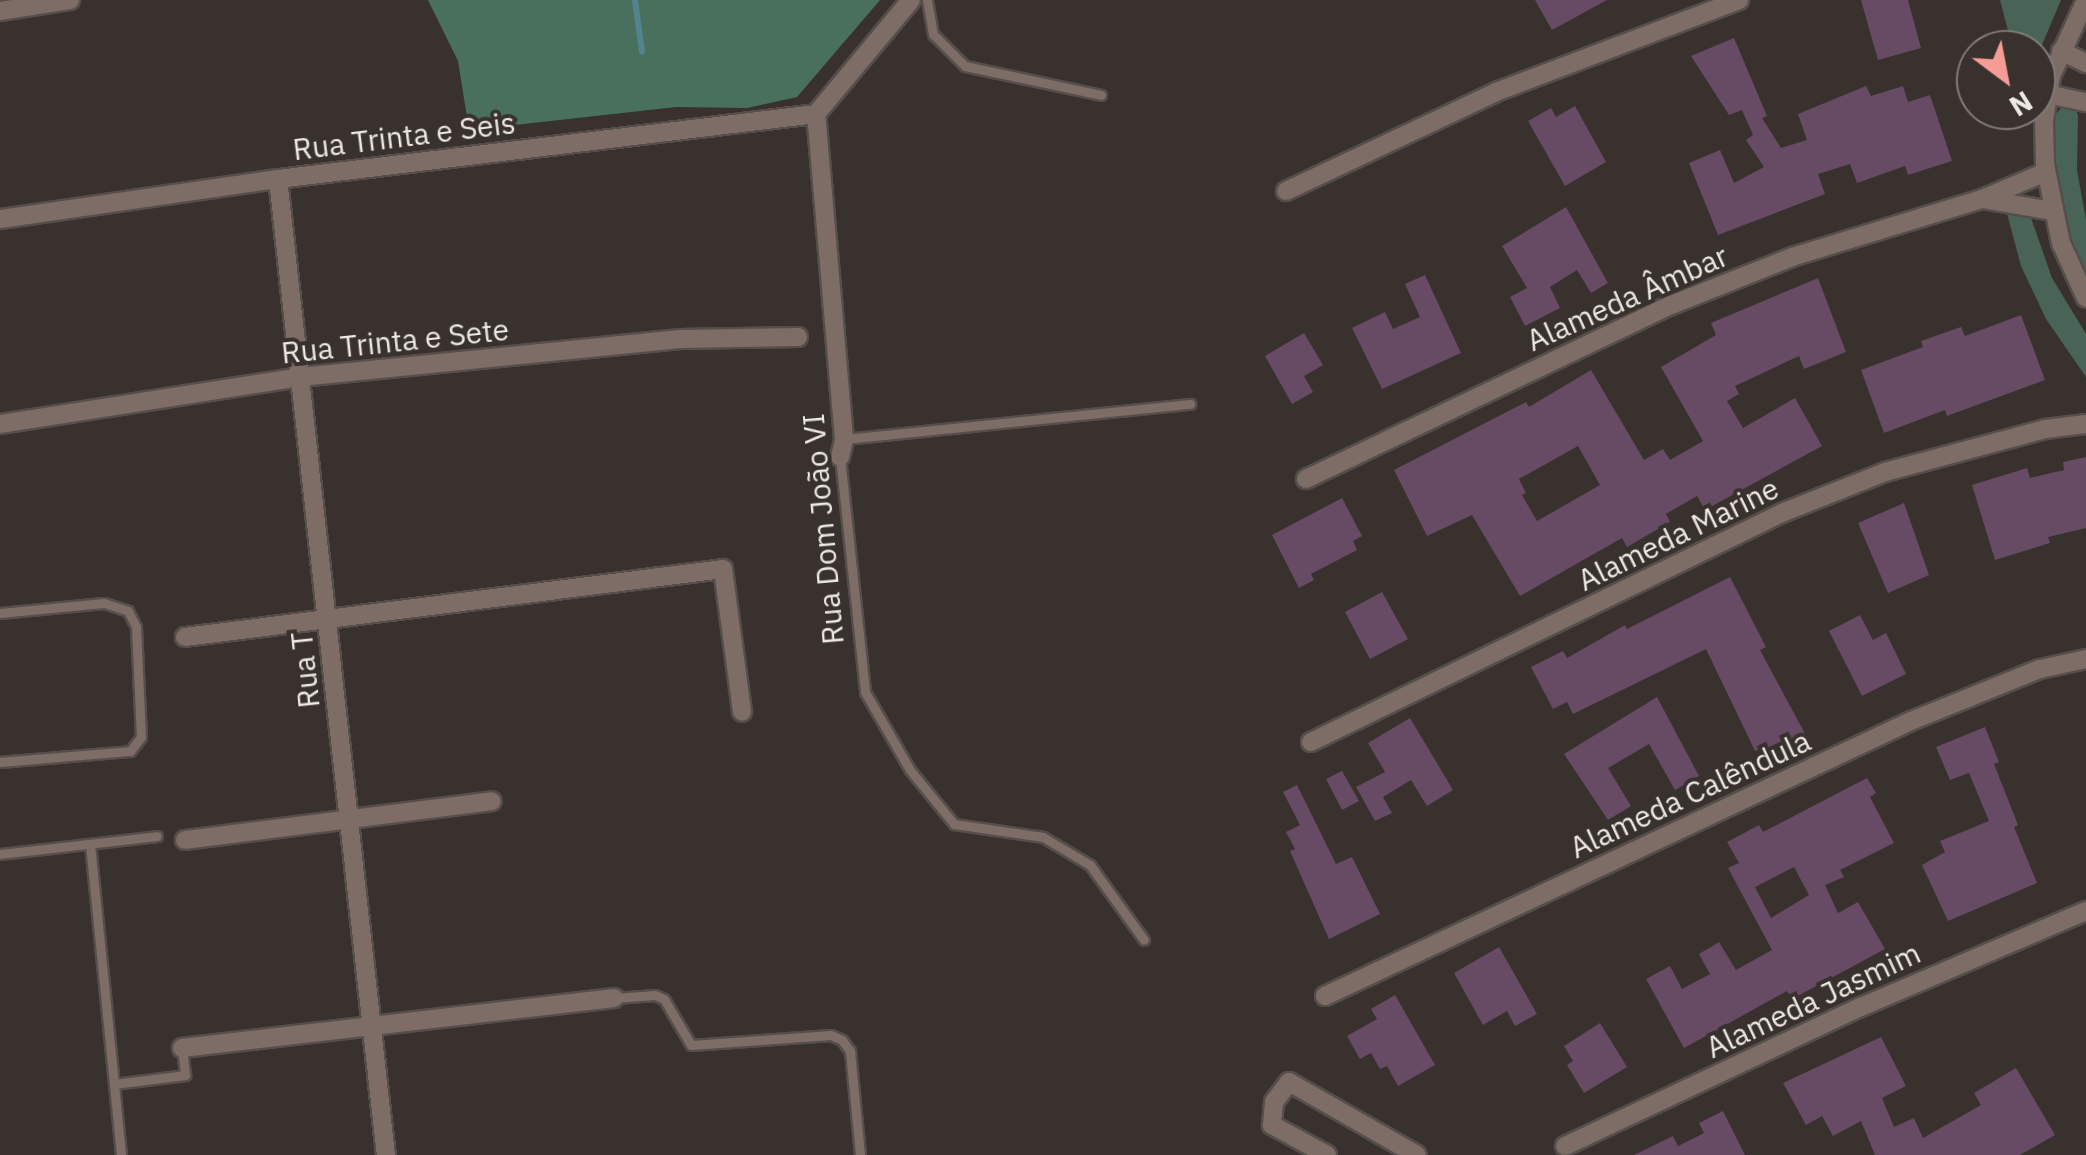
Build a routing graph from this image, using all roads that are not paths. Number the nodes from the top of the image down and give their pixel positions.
1 (70, 0) edge
2 (911, 0) edge
3 (927, 0) edge
4 (1739, 0) edge
5 (2086, 0) edge
6 (0, 11) edge
7 (2060, 51) junction
8 (2086, 64) edge
9 (2056, 65) edge
10 (1101, 95) dead end
11 (2056, 96) edge
12 (2086, 102) edge
13 (816, 114) junction
14 (2044, 130) edge
15 (2046, 172) junction
16 (278, 179) junction
17 (1286, 191) dead end
18 (1982, 199) junction
19 (2054, 212) junction
20 (0, 219) edge
21 (2086, 298) edge
22 (798, 337) dead end
23 (300, 377) junction
24 (1190, 404) dead end
25 (0, 424) edge
26 (2086, 424) edge
27 (842, 448) junction
28 (1306, 479) dead end
29 (0, 613) edge
30 (327, 619) junction
31 (185, 637) dead end
32 (2086, 660) edge
33 (742, 712) dead end
34 (1311, 742) dead end
35 (0, 762) edge
36 (492, 800) dead end
37 (349, 818) junction
38 (157, 836) dead end
39 (185, 840) dead end
40 (90, 844) junction
41 (0, 854) edge
42 (2086, 911) edge
43 (1144, 940) dead end
44 (1324, 996) dead end
45 (614, 998) joint
46 (372, 1027) junction
47 (182, 1048) joint
48 (114, 1084) junction
49 (1565, 1146) dead end
50 (121, 1155) edge
51 (386, 1155) edge
52 (860, 1155) edge
53 (1328, 1155) edge
54 (1417, 1155) edge

1 - 6 street
2 - 13 street
3 - 10 lane
4 - 17 street
5 - 7 street
7 - 8 street
7 - 9 street
11 - 12 street
13 - 16 street, Rua Trinta e Seis
13 - 27 street, Rua Dom João VI
14 - 15 street
15 - 18 street, Alameda Âmbar
15 - 19 street
16 - 20 street, Rua Trinta e Seis
16 - 23 street, Rua T
18 - 19 street, Alameda Âmbar
18 - 28 street, Alameda Âmbar
19 - 21 street
22 - 23 street, Rua Trinta e Sete
23 - 25 street, Rua Trinta e Sete
23 - 30 street, Rua T
24 - 27 lane
26 - 34 street, Alameda Marine
27 - 43 lane, Rua Dom João VI
29 - 35 lane
30 - 31 street
30 - 33 street
30 - 37 street, Rua T
32 - 44 street, Alameda Calêndula
36 - 37 street
37 - 39 street
37 - 46 street, Rua T
38 - 40 lane
40 - 41 lane
40 - 48 lane
42 - 49 street, Alameda Jasmim
45 - 46 street
45 - 52 lane
46 - 47 street
46 - 51 street, Rua T
47 - 48 lane
48 - 50 lane
53 - 54 street

